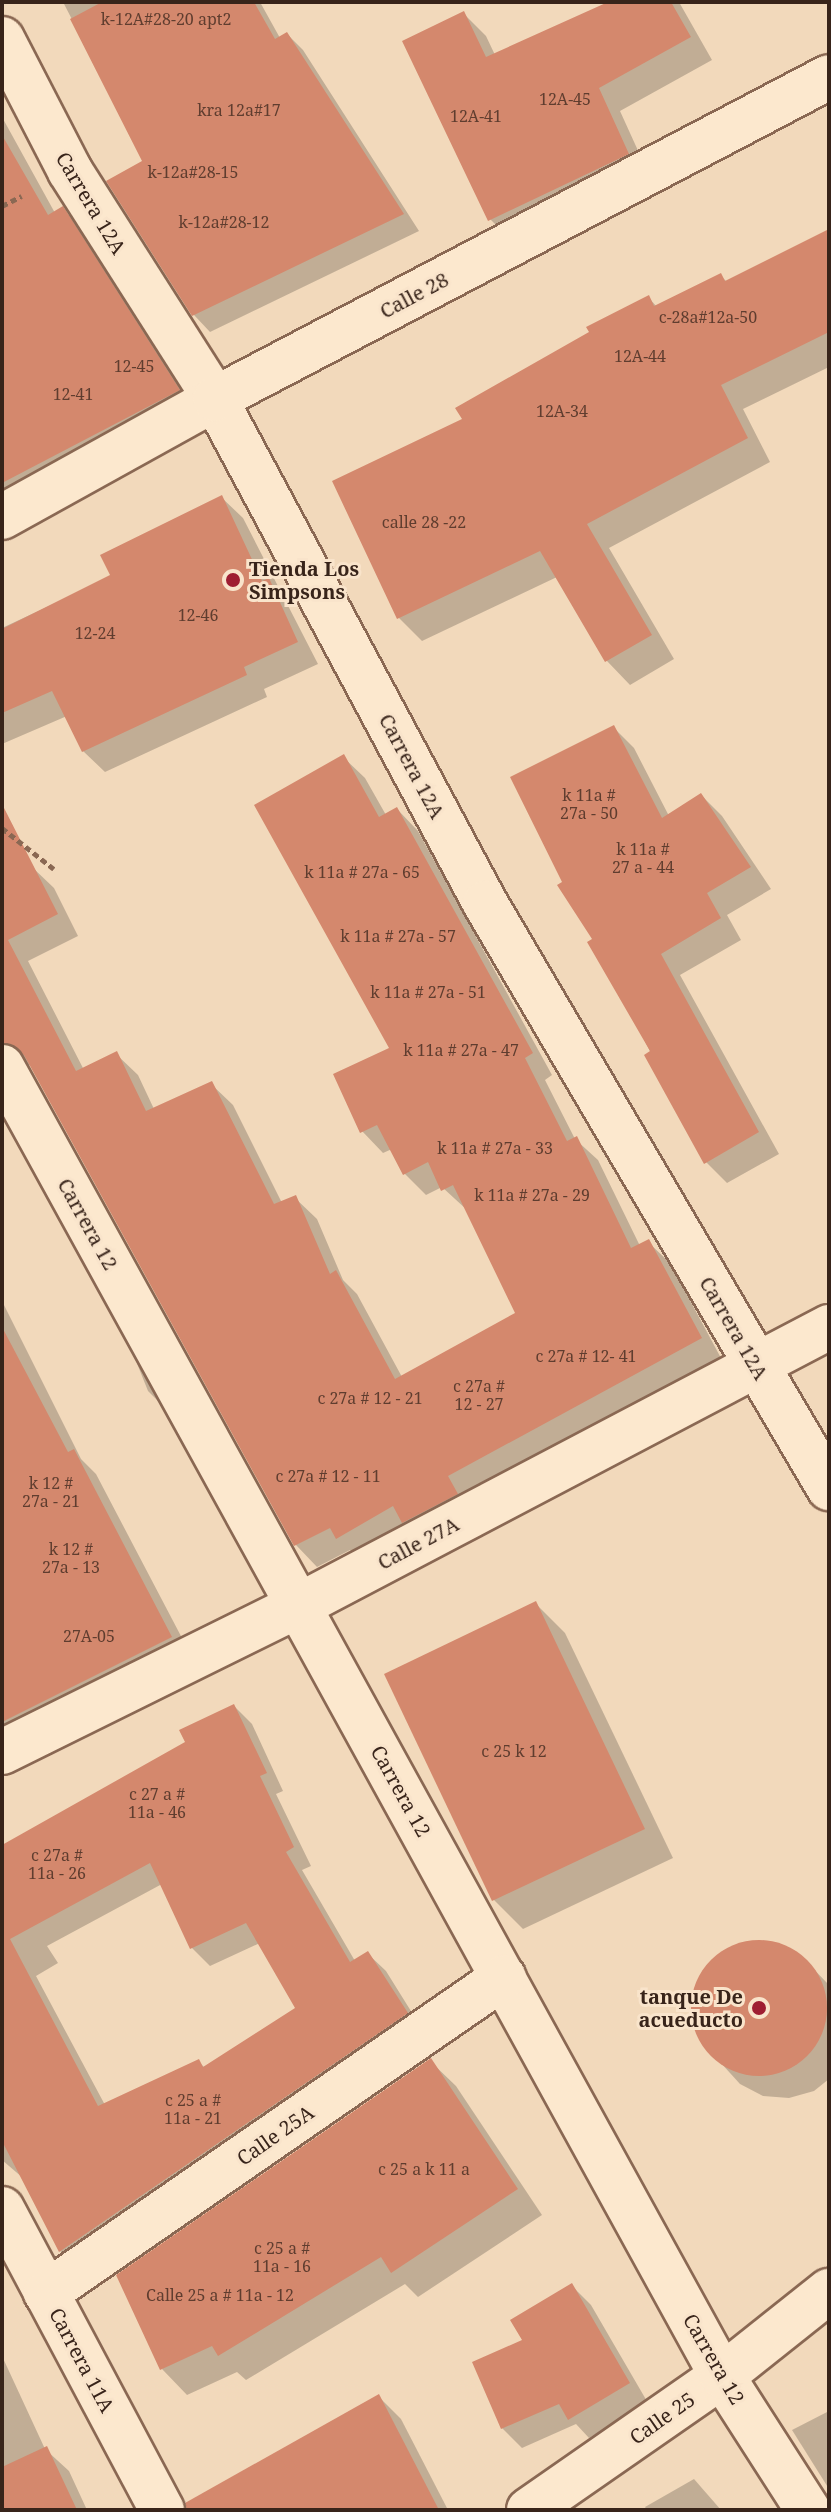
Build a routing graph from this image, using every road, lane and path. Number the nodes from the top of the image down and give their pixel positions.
1 (2, 39) edge
2 (829, 77) edge
3 (215, 399) junction
4 (2, 517) edge
5 (2, 828) edge
6 (54, 869) dead end
7 (2, 1067) edge
8 (829, 1327) edge
9 (756, 1366) junction
10 (829, 1488) edge
11 (298, 1606) junction
12 (2, 1752) edge
13 (504, 1977) junction
14 (2, 2209) edge
15 (829, 2291) edge
16 (46, 2293) junction
17 (722, 2376) junction
18 (162, 2510) edge
19 (529, 2510) edge
20 (808, 2510) edge

1 - 3 street, Carrera 12A
2 - 3 street, Calle 28
3 - 4 street, Calle 28
3 - 9 street, Carrera 12A
5 - 6 path
7 - 11 street, Carrera 12
8 - 9 street, Calle 27A
9 - 10 street, Carrera 12A
9 - 11 street, Calle 27A
11 - 12 street, Calle 27A
11 - 13 street, Carrera 12
13 - 16 street, Calle 25A
13 - 17 street, Carrera 12
14 - 16 street, Carrera 11A
15 - 17 street, Calle 25
16 - 18 street, Carrera 11A
17 - 19 street, Calle 25
17 - 20 street, Carrera 12

